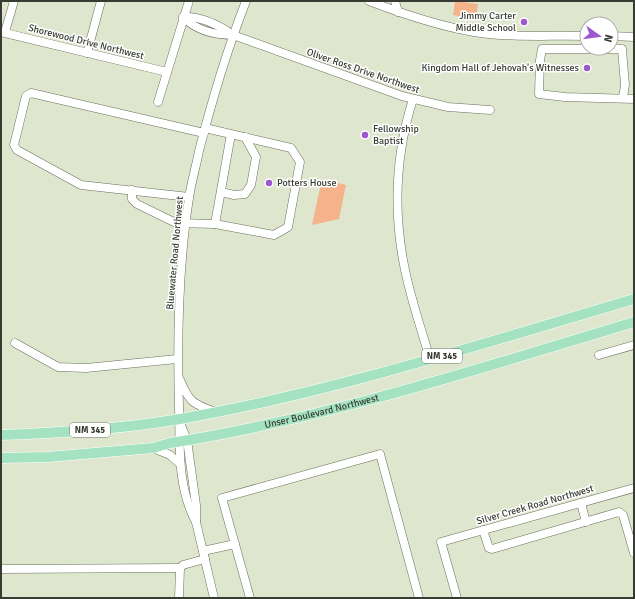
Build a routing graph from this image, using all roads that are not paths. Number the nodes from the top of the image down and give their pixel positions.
1 (14, 1) edge
2 (101, 1) edge
3 (189, 1) edge
4 (246, 1) edge
5 (369, 1) edge
6 (395, 1) edge
7 (398, 12) junction
8 (183, 17) junction
9 (3, 32) edge
10 (233, 35) junction
11 (579, 36) edge
12 (619, 36) edge
13 (634, 37) edge
14 (87, 53) junction
15 (167, 72) junction
16 (623, 98) junction
17 (414, 99) junction
18 (634, 99) edge
19 (158, 102) dead end
20 (490, 110) dead end
21 (204, 130) junction
22 (231, 134) junction
23 (245, 137) junction
24 (132, 190) junction
25 (221, 192) junction
26 (189, 197) junction
27 (186, 223) junction
28 (216, 224) junction
29 (634, 299) edge
30 (634, 322) edge
31 (14, 343) dead end
32 (634, 345) edge
33 (599, 355) dead end
34 (177, 359) junction
35 (430, 359) junction
36 (178, 376) junction
37 (216, 412) junction
38 (179, 419) junction
39 (1, 434) edge
40 (183, 441) junction
41 (153, 448) junction
42 (1, 458) edge
43 (180, 464) junction
44 (634, 488) edge
45 (581, 503) junction
46 (196, 522) junction
47 (586, 522) junction
48 (483, 530) junction
49 (235, 544) junction
50 (634, 553) edge
51 (204, 555) junction
52 (180, 568) junction
53 (1, 569) edge
54 (179, 598) edge
55 (214, 598) edge
56 (250, 598) edge
57 (420, 598) edge
58 (457, 598) edge

1 - 9 street
2 - 14 street
3 - 8 street
4 - 10 street, Bluewater Road Northwest
5 - 7 street
6 - 7 street
7 - 11 street
8 - 10 street, Oliver Ross Drive Northwest
8 - 15 street
9 - 14 street, Shorewood Drive Northwest
10 - 17 street, Oliver Ross Drive Northwest
10 - 21 street, Bluewater Road Northwest
12 - 13 street
14 - 15 street, Shorewood Drive Northwest
15 - 19 street
16 - 16 street
16 - 18 street
17 - 20 street, Oliver Ross Drive Northwest
17 - 35 street
21 - 22 street
21 - 24 street
21 - 26 street, Bluewater Road Northwest
22 - 23 street
22 - 25 street
23 - 25 street
23 - 28 street
24 - 26 street
24 - 27 street
25 - 28 street
26 - 27 street, Bluewater Road Northwest
27 - 28 street
27 - 34 street, Bluewater Road Northwest
29 - 35 main road, Unser Boulevard Northwest / NM 345
30 - 40 main road, Unser Boulevard Northwest / NM 345
31 - 34 street
32 - 33 street
34 - 36 street, Bluewater Road Northwest
35 - 37 main road, Unser Boulevard Northwest / NM 345
36 - 37 street
36 - 38 street, Bluewater Road Northwest
37 - 38 main road, Unser Boulevard Northwest / NM 345
38 - 39 main road, Unser Boulevard Northwest / NM 345
38 - 40 street, Bluewater Road Northwest
40 - 41 main road, Unser Boulevard Northwest / NM 345
40 - 43 street, Bluewater Road Northwest
40 - 46 street, Bluewater Road Northwest
41 - 42 main road, Unser Boulevard Northwest / NM 345
41 - 43 street
43 - 46 street, Bluewater Road Northwest
44 - 45 street, Silver Creek Road Northwest
45 - 47 street
45 - 48 street, Silver Creek Road Northwest
46 - 51 street, Bluewater Road Northwest
47 - 48 street
47 - 50 street
48 - 58 street, Silver Creek Road Northwest
49 - 51 street
49 - 56 street
49 - 57 street
51 - 52 street
51 - 55 street, Bluewater Road Northwest
52 - 53 street
52 - 54 street

